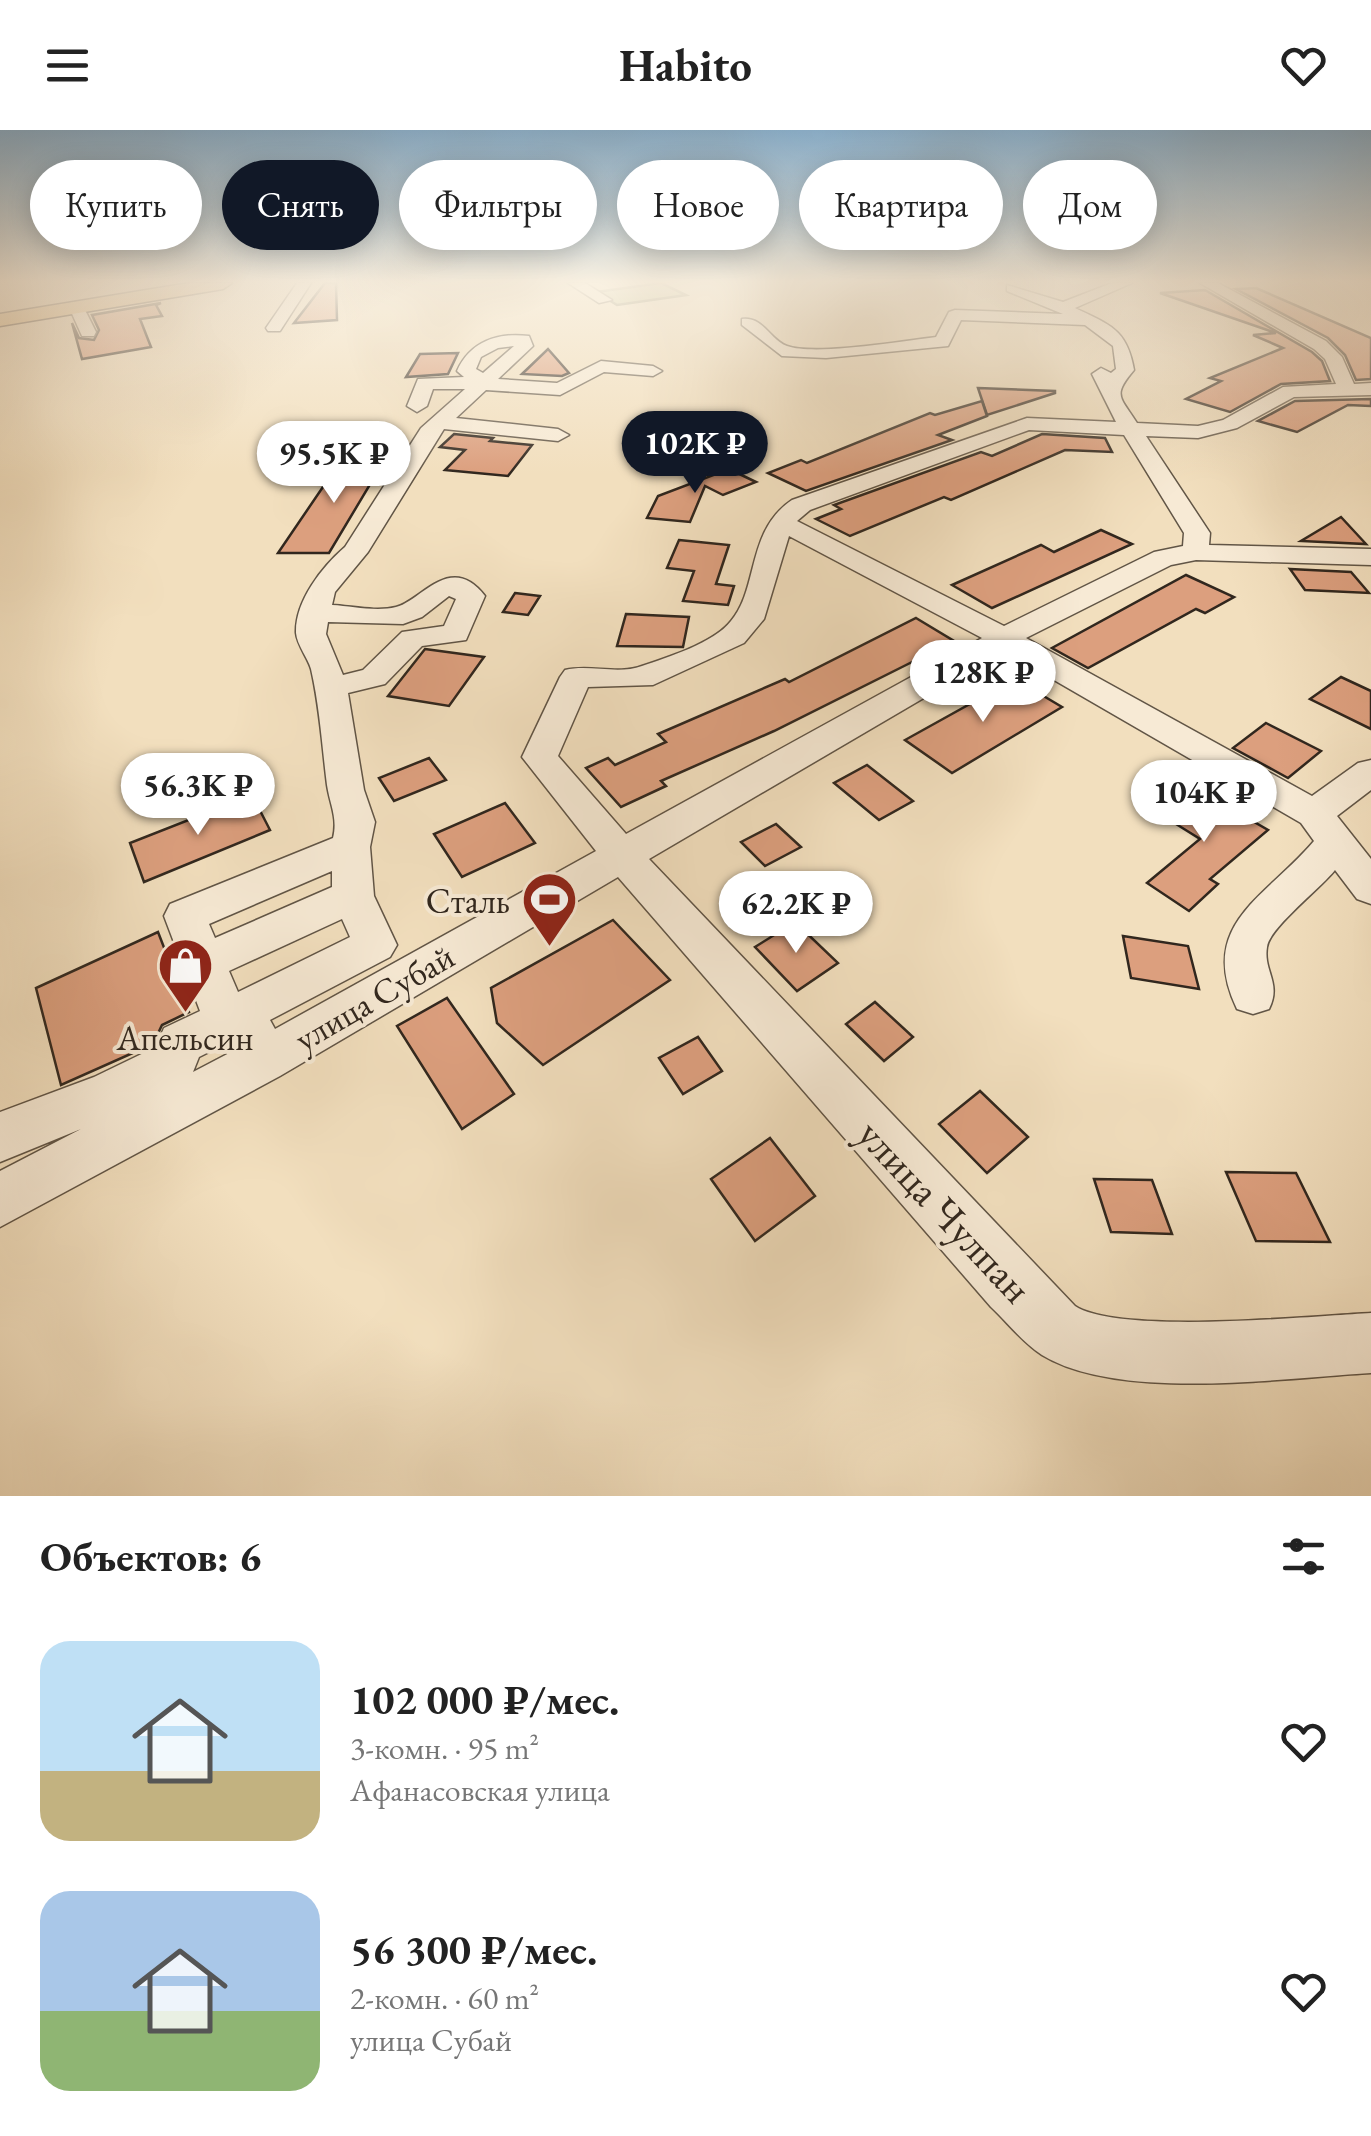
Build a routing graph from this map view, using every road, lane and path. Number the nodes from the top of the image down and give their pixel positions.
1 (777, 347) edge
2 (887, 347) edge
3 (1121, 347) edge
4 (1318, 347) edge
5 (654, 370) dead end
6 (482, 382) junction
7 (1347, 388) junction
8 (1371, 389) edge
9 (417, 406) dead end
10 (439, 422) junction
11 (1130, 428) junction
12 (558, 434) dead end
13 (784, 524) junction
14 (1196, 552) junction
15 (1371, 557) edge
16 (316, 613) junction
17 (1004, 638) junction
18 (330, 688) junction
19 (1371, 772) edge
20 (1324, 829) junction
21 (351, 847) junction
22 (622, 856) junction
23 (1371, 888) edge
24 (353, 896) junction
25 (375, 946) junction
26 (201, 964) junction
27 (396, 984) junction
28 (1253, 995) dead end
29 (226, 1019) junction
30 (263, 1060) junction
31 (0, 1137) edge
32 (0, 1200) edge
33 (1371, 1343) edge

1 - 2 street
3 - 11 street
4 - 7 street
5 - 6 street
6 - 9 street
6 - 10 street
7 - 8 street
7 - 11 street
10 - 12 street
10 - 16 street
11 - 13 street
11 - 14 street
13 - 17 street
13 - 22 street, улица Чулпан
14 - 15 street, улица Субай
14 - 17 street, улица Субай
16 - 18 street
16 - 18 street
17 - 20 street
17 - 22 street, улица Субай
18 - 21 street
19 - 20 street
20 - 23 street
20 - 28 street
21 - 24 street
21 - 26 street
22 - 27 street, улица Субай
22 - 33 street, улица Чулпан
24 - 25 street
24 - 26 street
25 - 27 street
25 - 29 street
26 - 29 street
27 - 30 street, улица Субай
29 - 30 street
29 - 31 street
30 - 32 street, улица Субай

